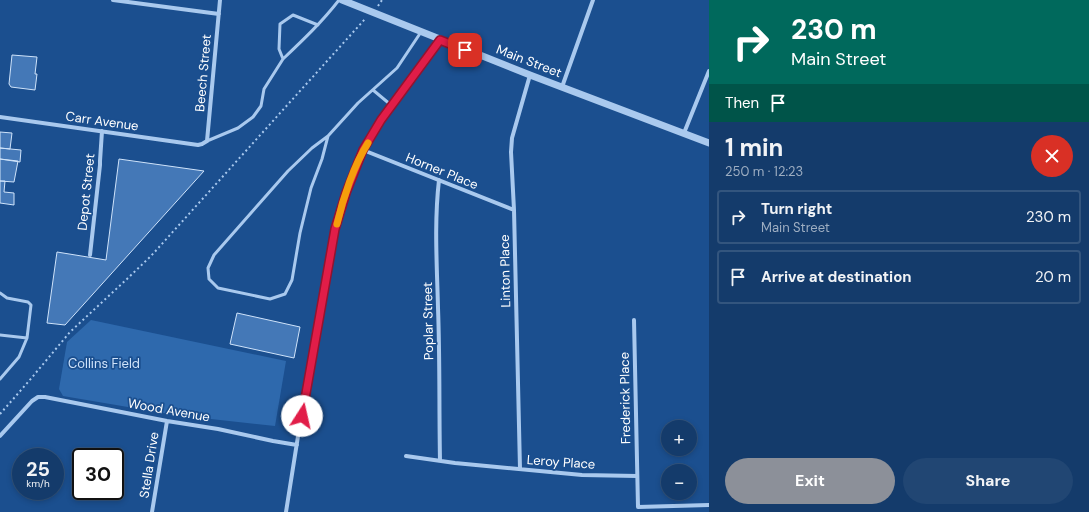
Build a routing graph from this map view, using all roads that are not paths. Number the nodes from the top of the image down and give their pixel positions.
1 (113, 0) edge
2 (220, 0) edge
3 (339, 0) edge
4 (342, 0) edge
5 (593, 0) edge
6 (144, 2) edge
7 (219, 14) junction
8 (318, 25) junction
9 (421, 32) junction
10 (440, 40) junction
11 (283, 60) junction
12 (709, 72) edge
13 (530, 75) junction
14 (562, 86) junction
15 (373, 90) junction
16 (391, 105) junction
17 (0, 117) edge
18 (102, 131) junction
19 (684, 133) junction
20 (328, 136) junction
21 (208, 141) junction
22 (709, 143) edge
23 (363, 150) junction
24 (439, 180) junction
25 (514, 210) junction
26 (90, 255) dead end
27 (0, 293) edge
28 (634, 320) dead end
29 (0, 335) edge
30 (27, 338) junction
31 (0, 379) edge
32 (167, 421) junction
33 (0, 436) edge
34 (297, 444) junction
35 (406, 456) dead end
36 (440, 461) junction
37 (520, 470) junction
38 (637, 476) junction
39 (709, 505) edge
40 (152, 512) edge
41 (286, 512) edge

1 - 6 street
2 - 7 street, Beech Street
3 - 8 lane
4 - 9 street, Main Street
5 - 14 street
6 - 7 street
7 - 21 street, Beech Street
8 - 11 lane
8 - 11 lane
9 - 10 street, Main Street
9 - 15 lane
10 - 13 street, Main Street
10 - 16 street
11 - 21 lane
12 - 19 street
13 - 14 street, Main Street
13 - 25 street, Linton Place
14 - 19 street, Main Street
15 - 16 lane
15 - 20 lane
16 - 23 street
17 - 18 street, Carr Avenue
18 - 21 street, Carr Avenue
18 - 26 street, Depot Street
19 - 22 street, Main Street
20 - 20 lane
23 - 24 street, Horner Place
23 - 34 street
24 - 25 street, Horner Place
24 - 36 street, Poplar Street
25 - 37 street, Linton Place
27 - 30 lane
28 - 38 street, Frederick Place
29 - 30 lane
30 - 31 lane
32 - 33 street, Wood Avenue
32 - 34 street, Wood Avenue
32 - 40 street, Stella Drive
34 - 41 street
35 - 36 street, Leroy Place
36 - 37 street, Leroy Place
37 - 38 street, Leroy Place
38 - 39 street

